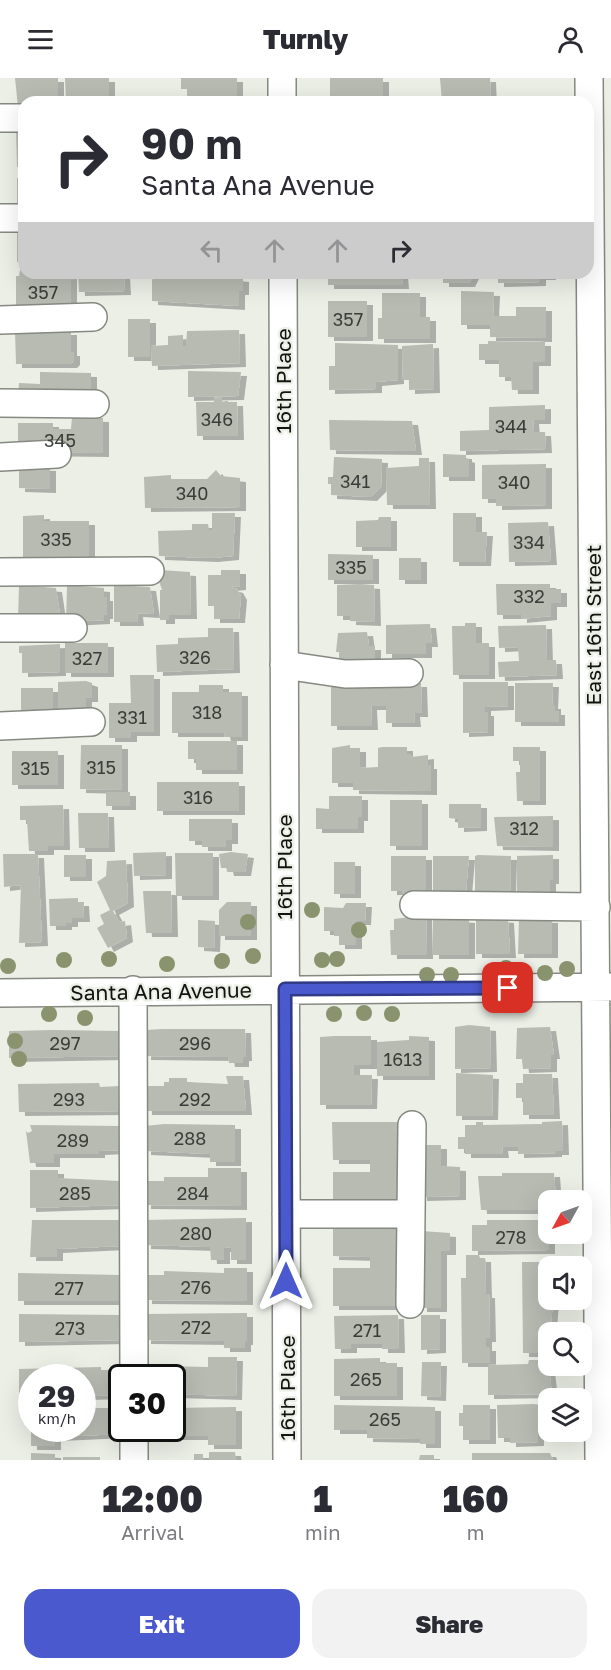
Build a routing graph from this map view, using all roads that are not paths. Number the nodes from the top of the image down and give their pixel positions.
1 (282, 78) edge
2 (589, 78) edge
3 (282, 96) edge
4 (590, 96) edge
5 (0, 118) edge
6 (18, 118) edge
7 (594, 187) edge
8 (0, 218) edge
9 (18, 218) edge
10 (283, 279) edge
11 (93, 317) dead end
12 (0, 320) edge
13 (602, 362) edge
14 (0, 403) edge
15 (95, 404) dead end
16 (57, 454) dead end
17 (0, 457) edge
18 (150, 571) dead end
19 (0, 573) edge
20 (0, 628) edge
21 (73, 628) dead end
22 (602, 662) edge
23 (284, 665) junction
24 (409, 673) dead end
25 (91, 722) dead end
26 (0, 726) edge
27 (603, 827) edge
28 (414, 905) dead end
29 (596, 907) junction
30 (604, 987) edge
31 (285, 989) junction
32 (133, 990) junction
33 (0, 993) edge
34 (412, 1125) dead end
35 (286, 1214) junction
36 (411, 1214) junction
37 (410, 1304) dead end
38 (134, 1364) edge
39 (134, 1442) edge
40 (134, 1460) edge
41 (287, 1460) edge
42 (599, 1460) edge

1 - 3 street
2 - 4 street, East 16th Street
5 - 6 street
7 - 13 street, East 16th Street
8 - 9 street
10 - 23 street, 16th Place
11 - 12 street
13 - 22 street, East 16th Street
14 - 15 street
16 - 17 street
18 - 19 street
20 - 21 street
22 - 27 street, East 16th Street
23 - 24 street
23 - 31 street, 16th Place
25 - 26 street
27 - 29 street, East 16th Street
28 - 29 street
29 - 30 street, East 16th Street
30 - 31 street, Santa Ana Avenue
30 - 42 street, East 16th Street
31 - 32 street, Santa Ana Avenue
31 - 35 street, 16th Place
32 - 33 street, Santa Ana Avenue
32 - 38 street
34 - 36 street
35 - 36 street
35 - 41 street, 16th Place
36 - 37 street
39 - 40 street

